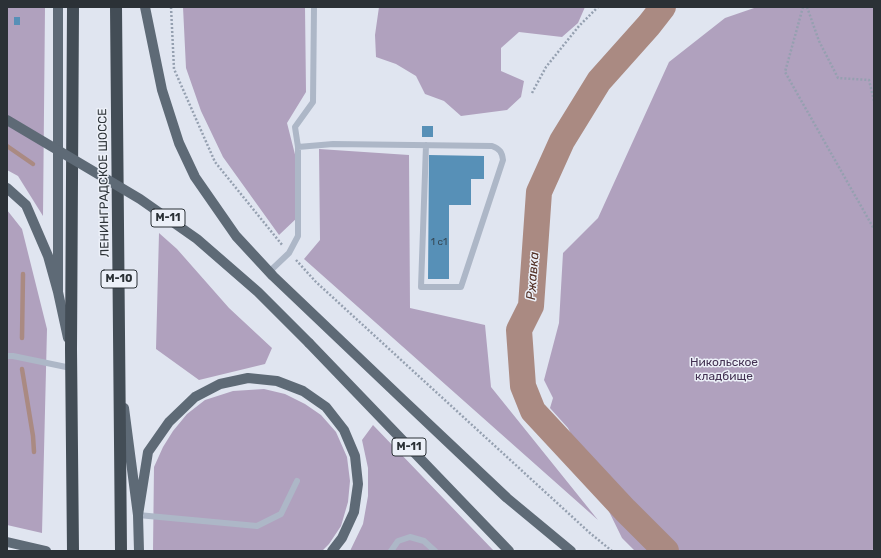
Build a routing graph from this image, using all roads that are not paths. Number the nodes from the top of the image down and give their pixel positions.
1 (58, 7) edge
2 (73, 7) edge
3 (116, 7) edge
4 (145, 7) edge
5 (314, 7) edge
6 (7, 120) edge
7 (426, 145) junction
8 (298, 147) junction
9 (7, 188) edge
10 (269, 272) junction
11 (58, 292) junction
12 (71, 349) junction
13 (7, 356) edge
14 (71, 368) junction
15 (120, 374) junction
16 (298, 481) dead end
17 (138, 515) junction
18 (7, 542) edge
19 (46, 551) edge
20 (73, 551) edge
21 (121, 551) edge
22 (139, 551) edge
23 (332, 551) edge
24 (391, 551) edge
25 (435, 551) edge
26 (509, 551) edge
27 (571, 551) edge

1 - 11 main road
2 - 12 highway
3 - 15 highway, ЛЕНИНГРАДСКОЕ ШОССЕ / М-10
4 - 10 main road
5 - 8 lane
6 - 26 main road, М-11, bridge
7 - 7 lane
7 - 8 lane
8 - 10 lane
9 - 11 main road
10 - 27 main road
11 - 12 main road
12 - 14 highway
13 - 14 lane
14 - 20 highway
15 - 17 main road, М-10
15 - 21 highway, ЛЕНИНГРАДСКОЕ ШОССЕ / М-10
16 - 17 lane
17 - 22 main road, М-10
17 - 23 main road
18 - 19 main road
24 - 25 lane

